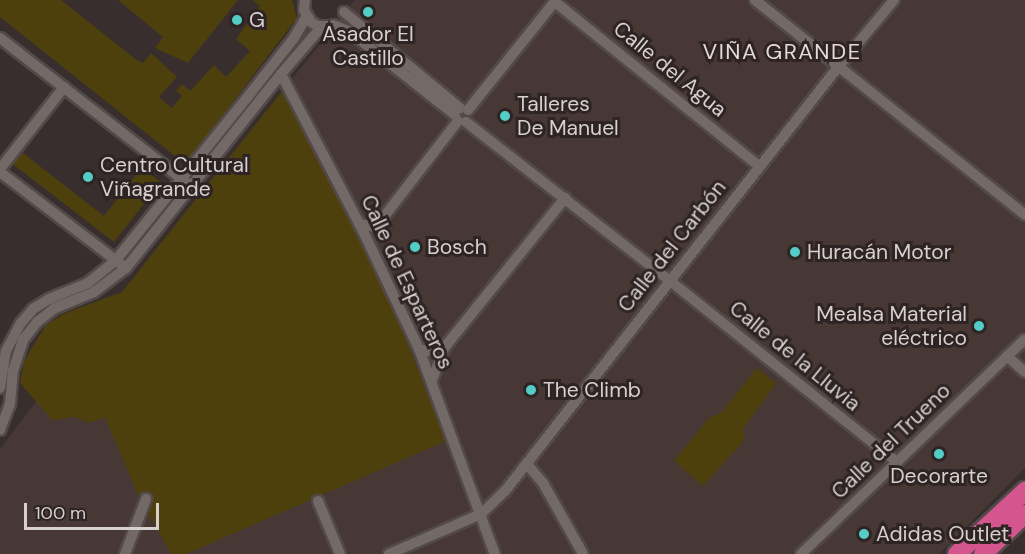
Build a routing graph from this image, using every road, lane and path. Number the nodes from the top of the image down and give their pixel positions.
1 (343, 0) edge
2 (755, 0) edge
3 (894, 0) edge
4 (304, 1) edge
5 (555, 1) edge
6 (344, 12) junction
7 (306, 16) junction
8 (329, 26) junction
9 (0, 38) edge
10 (838, 66) junction
11 (281, 74) junction
12 (64, 87) junction
13 (461, 115) junction
14 (760, 166) junction
15 (0, 171) edge
16 (186, 183) junction
17 (565, 198) junction
18 (1025, 215) edge
19 (376, 226) junction
20 (361, 228) junction
21 (371, 247) junction
22 (116, 260) junction
23 (126, 268) junction
24 (669, 280) junction
25 (1025, 339) edge
26 (444, 348) junction
27 (419, 349) junction
28 (1007, 356) junction
29 (1025, 372) edge
30 (432, 380) junction
31 (0, 388) edge
32 (0, 430) edge
33 (897, 462) junction
34 (527, 464) junction
35 (1025, 491) edge
36 (146, 500) dead end
37 (318, 501) dead end
38 (481, 514) junction
39 (1025, 514) edge
40 (125, 554) edge
41 (340, 554) edge
42 (389, 554) edge
43 (495, 554) edge
44 (583, 554) edge
45 (801, 554) edge
46 (957, 554) edge
47 (983, 554) edge

1 - 6 street
2 - 10 street
3 - 10 street, Calle del Carbón
4 - 7 street
5 - 13 street
5 - 14 street, Calle del Agua
6 - 8 street
6 - 13 street
7 - 8 street
7 - 16 street
8 - 11 street
8 - 13 street
9 - 12 street
10 - 14 street, Calle del Carbón
10 - 18 street
11 - 16 street
11 - 20 street, Calle de Esparteros
12 - 15 street
12 - 16 street
13 - 17 street, Calle de la Lluvia
13 - 19 street
14 - 24 street, Calle del Carbón
15 - 22 street
16 - 22 street
16 - 23 street
17 - 24 street, Calle de la Lluvia
17 - 26 street
19 - 20 street
19 - 21 street
20 - 21 street, Calle de Esparteros
21 - 27 street, Calle de Esparteros
22 - 23 street
22 - 31 street
23 - 32 street
24 - 33 street, Calle de la Lluvia
24 - 34 street, Calle del Carbón
25 - 28 street, Calle del Trueno
26 - 27 street
26 - 30 street
27 - 30 street, Calle de Esparteros
28 - 29 street
28 - 33 street, Calle del Trueno
30 - 38 street, Calle de Esparteros
33 - 45 street, Calle del Trueno
34 - 38 street, Calle del Carbón
34 - 44 street
35 - 46 highway
36 - 40 street
37 - 41 street
38 - 42 street
38 - 43 street, Calle de Esparteros
39 - 47 highway

